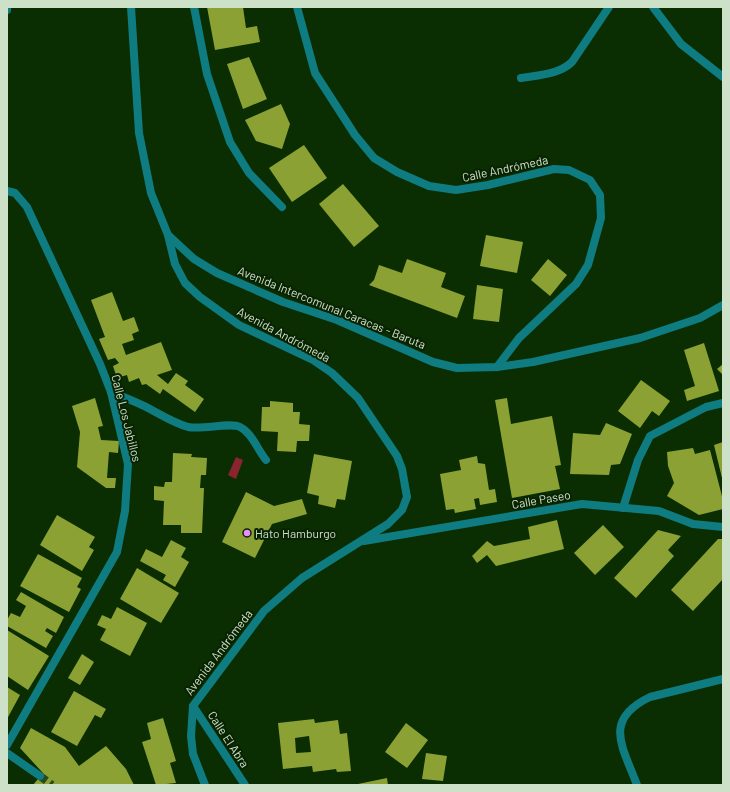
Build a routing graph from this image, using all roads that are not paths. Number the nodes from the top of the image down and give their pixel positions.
1 (7, 7) edge
2 (131, 7) edge
3 (194, 7) edge
4 (296, 7) edge
5 (609, 7) edge
6 (653, 7) edge
7 (7, 10) edge
8 (723, 77) edge
9 (520, 78) dead end
10 (7, 191) edge
11 (282, 207) dead end
12 (168, 236) junction
13 (723, 305) edge
14 (497, 367) junction
15 (110, 392) junction
16 (723, 403) edge
17 (266, 460) dead end
18 (623, 508) junction
19 (723, 527) edge
20 (362, 541) junction
21 (723, 679) edge
22 (193, 706) junction
23 (7, 745) edge
24 (7, 753) edge
25 (40, 776) tunnel mouth
26 (205, 785) edge
27 (245, 785) edge
28 (637, 785) edge

1 - 7 street
2 - 12 street, Avenida Intercomunal Caracas - Baruta
3 - 11 street
4 - 14 street, Calle Andrómeda
5 - 9 street
6 - 8 street
10 - 15 street, Calle Los Jabillos
12 - 14 street, Avenida Intercomunal Caracas - Baruta
12 - 20 street, Avenida Andrómeda
13 - 14 street, Avenida Intercomunal Caracas - Baruta
15 - 17 street
15 - 23 street, Calle Los Jabillos
16 - 18 street
18 - 19 street, Calle Paseo
18 - 20 street, Calle Paseo
20 - 22 street, Avenida Andrómeda
21 - 28 street
22 - 26 street, Avenida Andrómeda
22 - 27 street, Calle El Abra
24 - 25 street

